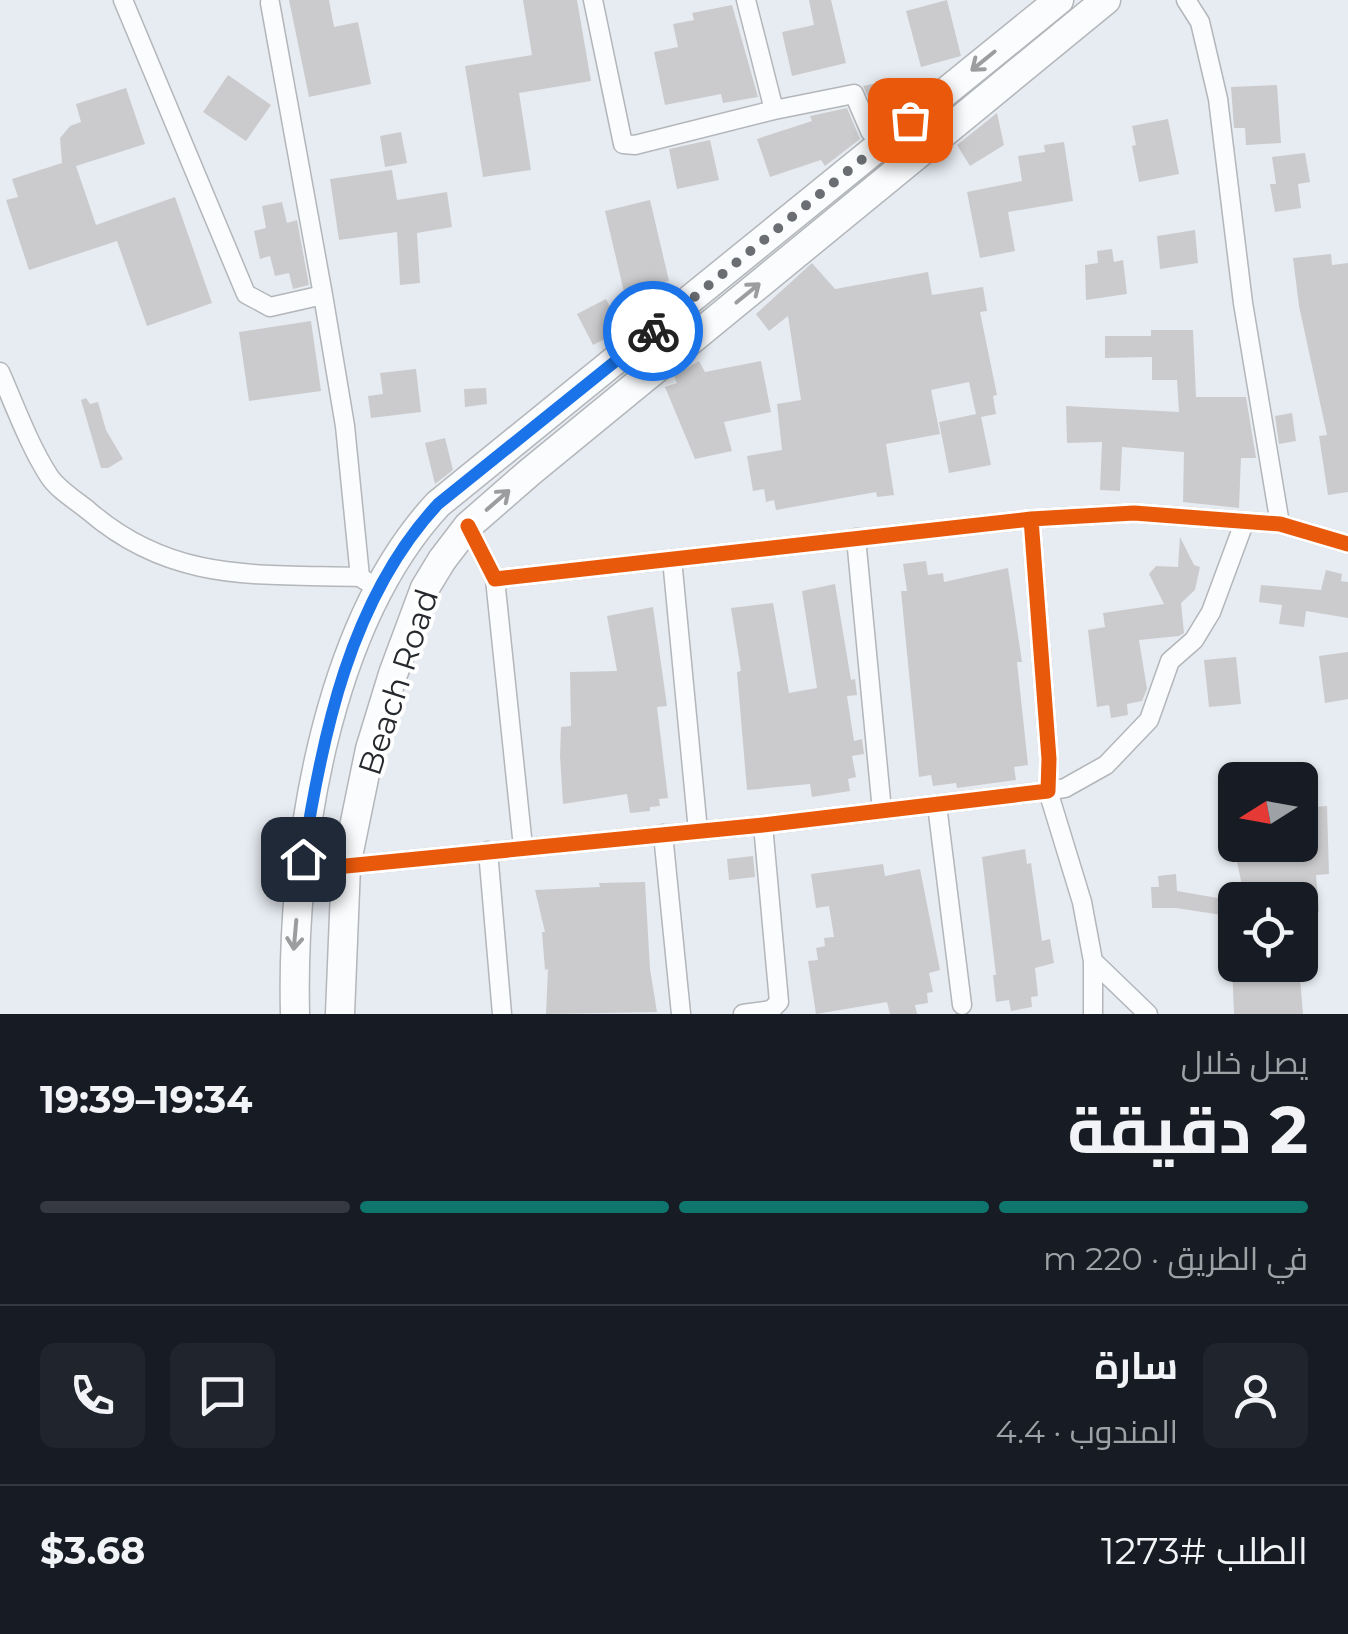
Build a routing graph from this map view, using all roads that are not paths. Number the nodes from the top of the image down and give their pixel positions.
1 (123, 0) edge
2 (593, 0) edge
3 (746, 0) edge
4 (1059, 0) edge
5 (1106, 0) edge
6 (1186, 0) edge
7 (270, 3) dead end
8 (774, 110) junction
9 (880, 144) junction
10 (323, 295) junction
11 (0, 372) edge
12 (1031, 520) junction
13 (1244, 523) junction
14 (1280, 524) junction
15 (468, 526) junction
16 (856, 538) junction
17 (1348, 544) edge
18 (672, 559) junction
19 (496, 579) junction
20 (370, 584) junction
21 (1048, 790) junction
22 (937, 805) junction
23 (882, 811) junction
24 (763, 825) junction
25 (698, 830) junction
26 (663, 834) junction
27 (523, 847) junction
28 (488, 850) junction
29 (303, 859) junction
30 (346, 866) junction
31 (1093, 961) junction
32 (962, 1005) dead end
33 (295, 1014) edge
34 (340, 1014) edge
35 (502, 1014) edge
36 (681, 1014) edge
37 (743, 1014) edge
38 (1092, 1014) edge
39 (1148, 1014) edge

1 - 10 street
2 - 8 street
3 - 8 street
4 -> 9 highway, Beach Road
15 -> 5 highway, Beach Road
6 - 14 street
7 - 10 street
8 - 9 street
9 - 20 highway, Beach Road
10 - 20 street
11 - 20 street
12 - 13 street
12 - 16 street
12 - 21 street
13 - 14 street
13 - 21 street
14 - 17 street
15 - 19 street
15 - 30 highway, Beach Road
16 - 18 street
16 - 23 street
18 - 19 street
18 - 25 street
19 - 27 street
20 - 29 highway, Beach Road
21 - 22 street
21 - 31 street
22 - 23 street
22 - 32 street
23 - 24 street
24 - 25 street
24 - 37 street
25 - 26 street
26 - 27 street
26 - 36 street
27 - 28 street
28 - 30 street
28 - 35 street
29 - 30 street
29 -> 33 highway, Beach Road
30 - 34 highway, Beach Road
31 - 38 street
31 - 39 street

